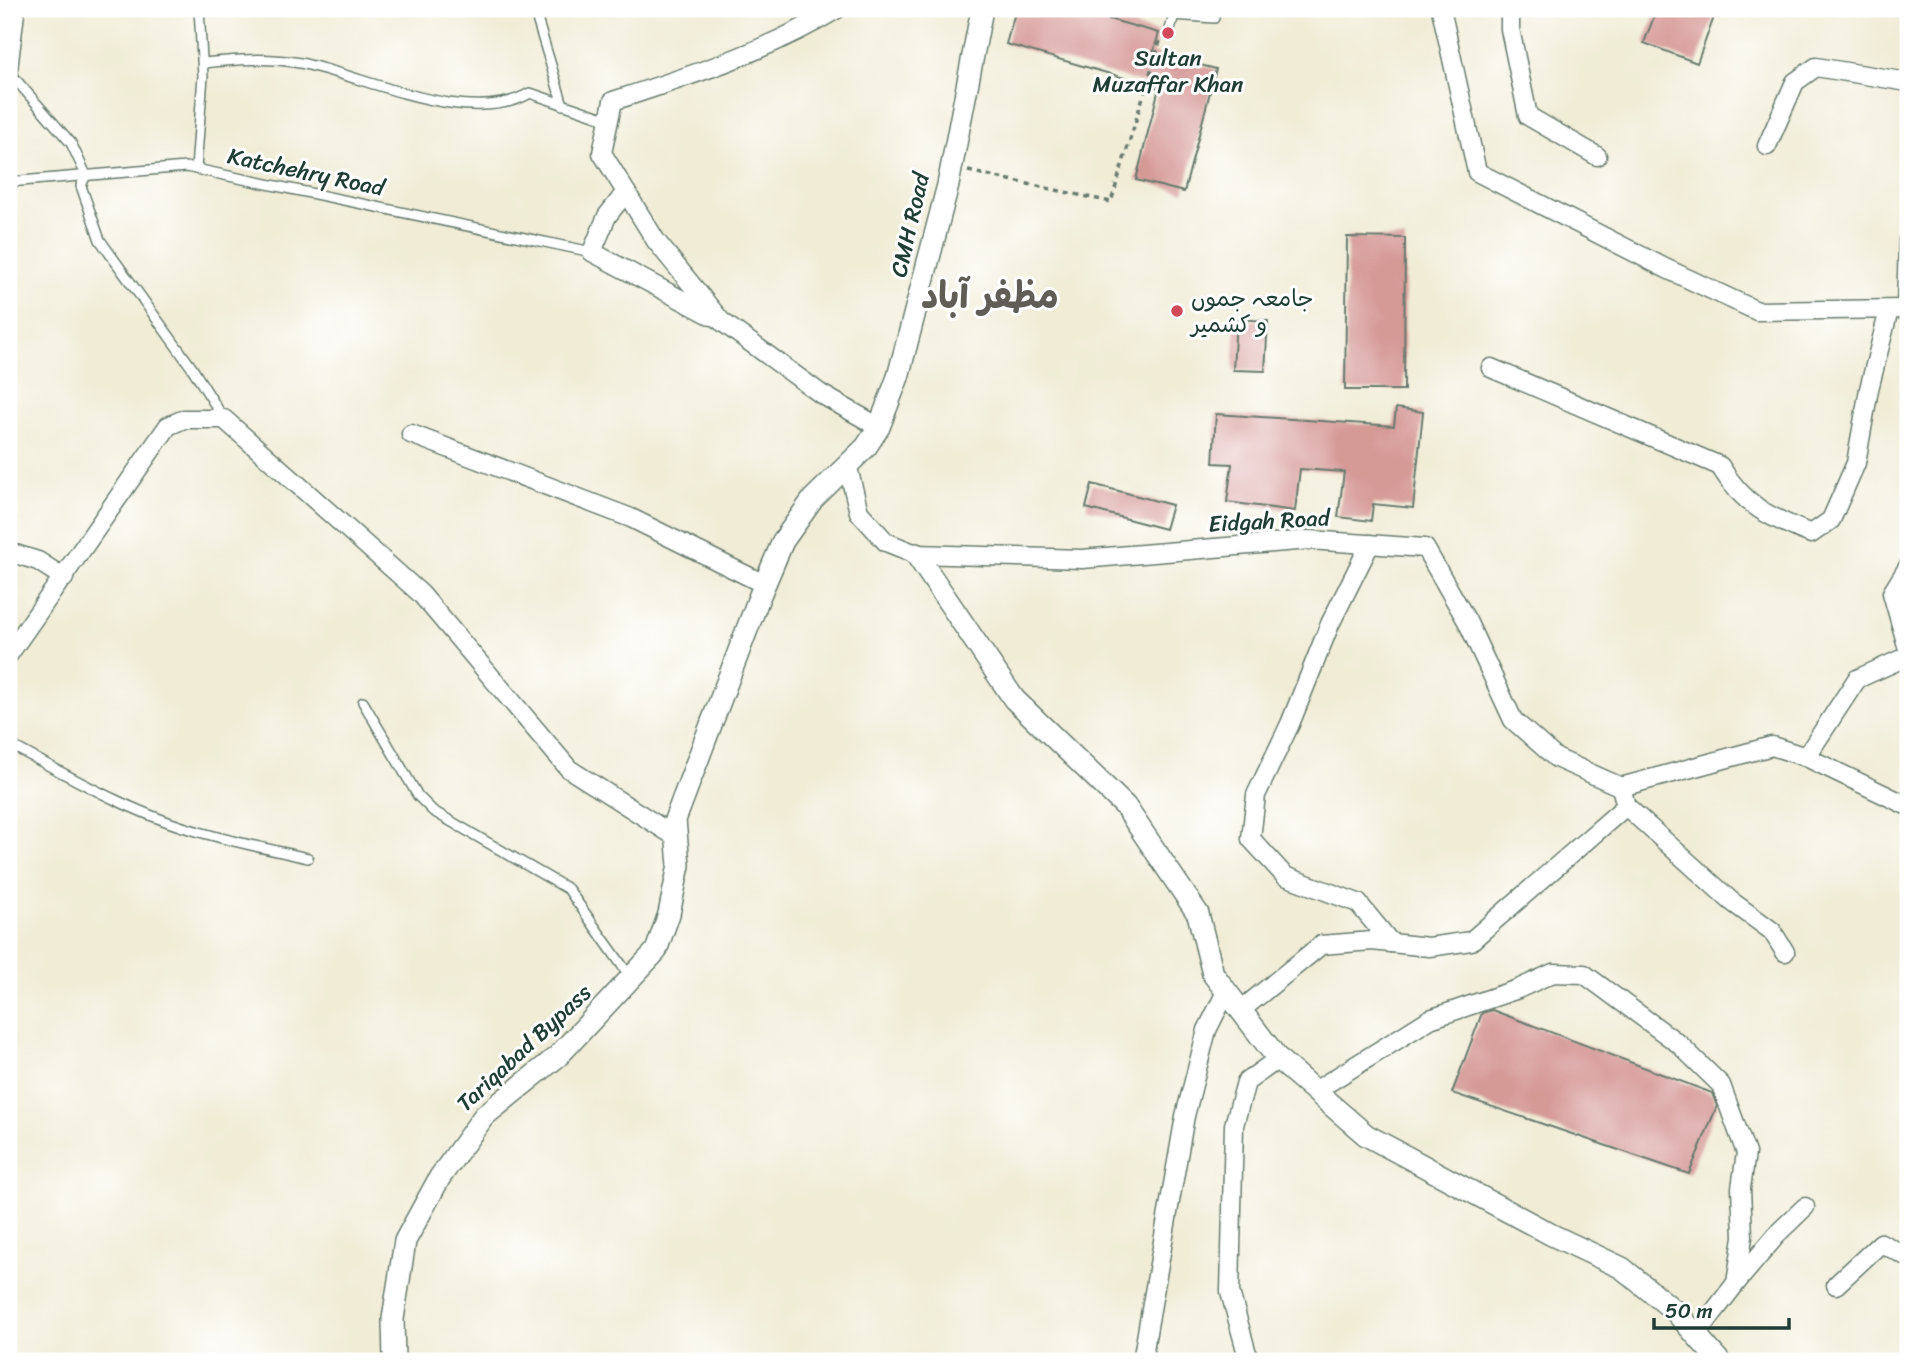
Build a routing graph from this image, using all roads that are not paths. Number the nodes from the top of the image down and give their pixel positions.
1 (20, 9) edge
2 (200, 9) edge
3 (534, 9) edge
4 (837, 9) edge
5 (982, 9) edge
6 (1216, 9) edge
7 (1441, 9) edge
8 (1510, 9) edge
9 (1169, 33) road end
10 (202, 63) junction
11 (10, 73) edge
12 (1908, 82) edge
13 (564, 104) junction
14 (609, 120) junction
15 (1767, 146) dead end
16 (1597, 156) dead end
17 (196, 169) junction
18 (86, 175) junction
19 (9, 182) edge
20 (626, 192) junction
21 (1908, 240) edge
22 (592, 252) junction
23 (1901, 310) edge
24 (722, 321) junction
25 (1491, 369) dead end
26 (224, 419) junction
27 (878, 427) junction
28 (411, 434) dead end
29 (866, 447) joint
30 (847, 464) junction
31 (1370, 544) junction
32 (9, 552) edge
33 (916, 554) junction
34 (1908, 567) edge
35 (64, 579) junction
36 (764, 584) junction
37 (1908, 649) edge
38 (9, 654) edge
39 (1908, 656) edge
40 (363, 702) dead end
41 (9, 744) edge
42 (1806, 757) junction
43 (1621, 787) junction
44 (1626, 806) junction
45 (1908, 806) edge
46 (676, 837) junction
47 (308, 858) dead end
48 (1391, 943) junction
49 (1786, 952) dead end
50 (632, 979) junction
51 (1226, 992) junction
52 (1241, 1010) junction
53 (1278, 1059) junction
54 (1315, 1091) junction
55 (1805, 1208) dead end
56 (1908, 1257) edge
57 (1737, 1283) junction
58 (1836, 1285) dead end
59 (1696, 1335) junction
60 (394, 1361) edge
61 (1142, 1361) edge
62 (1249, 1361) edge
63 (1719, 1361) edge

1 - 11 lane
2 - 10 lane
3 - 13 lane
4 - 14 street
5 - 27 street, CMH Road
6 - 9 lane
7 - 23 street
8 - 16 street
10 - 13 lane
10 - 17 lane
11 - 18 lane
12 - 15 street
13 - 14 lane
14 - 20 street
17 - 18 lane, Katchehry Road
17 - 22 lane, Katchehry Road
18 - 19 lane, Katchehry Road
18 - 26 lane
20 - 22 street
20 - 24 street
21 - 23 street
22 - 24 street
23 - 25 street
24 - 27 street
26 - 35 street
26 - 46 street
27 - 29 street, CMH Road
28 - 36 street
29 - 30 street, Tariqabad Bypass
30 - 33 street, Eidgah Road
30 - 36 street, Tariqabad Bypass
31 - 33 street, Eidgah Road
31 - 43 street, Eidgah Road
31 - 48 street
32 - 35 street
33 - 51 street
34 - 37 street
35 - 38 street
36 - 46 street, Tariqabad Bypass
39 - 42 street
40 - 50 lane
41 - 47 lane
42 - 43 street
42 - 45 street
43 - 44 street
44 - 48 street
44 - 49 street
46 - 50 street, Tariqabad Bypass
48 - 52 street
50 - 60 street, Tariqabad Bypass
51 - 52 street
51 - 61 street
52 - 53 street
53 - 54 street
53 - 62 street
54 - 57 street
54 - 59 street
55 - 57 street
56 - 58 street
57 - 59 street
59 - 63 street

